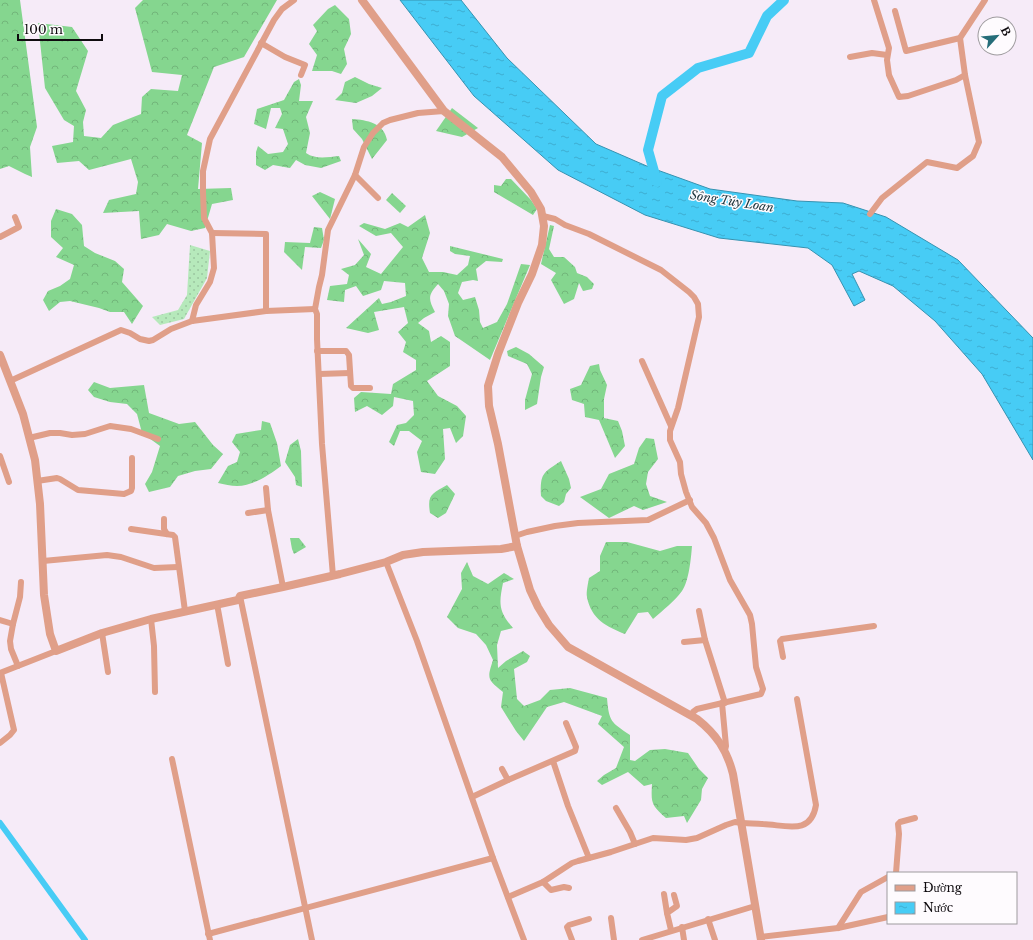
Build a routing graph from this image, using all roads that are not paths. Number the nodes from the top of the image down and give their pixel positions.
1 (294, 0) edge
2 (362, 0) edge
3 (874, 0) edge
4 (985, 0) edge
5 (895, 11) dead end
6 (960, 38) junction
7 (261, 43) junction
8 (887, 55) junction
9 (850, 57) dead end
10 (301, 75) dead end
11 (966, 75) junction
12 (444, 110) junction
13 (355, 175) junction
14 (378, 198) dead end
15 (870, 214) dead end
16 (543, 216) junction
17 (15, 217) dead end
18 (212, 233) junction
19 (0, 237) edge
20 (315, 309) junction
21 (266, 311) junction
22 (192, 321) junction
23 (317, 350) junction
24 (0, 355) edge
25 (642, 361) dead end
26 (350, 373) junction
27 (318, 374) junction
28 (10, 381) junction
29 (370, 388) dead end
30 (671, 426) junction
31 (29, 438) junction
32 (158, 439) dead end
33 (0, 456) edge
34 (132, 458) dead end
35 (37, 481) junction
36 (9, 482) dead end
37 (266, 488) dead end
38 (690, 500) junction
39 (268, 510) junction
40 (248, 513) dead end
41 (164, 519) dead end
42 (131, 529) dead end
43 (167, 534) junction
44 (515, 536) junction
45 (516, 546) junction
46 (43, 561) junction
47 (386, 562) junction
48 (178, 567) junction
49 (333, 576) junction
50 (21, 582) dead end
51 (283, 588) junction
52 (240, 596) junction
53 (217, 604) junction
54 (185, 611) junction
55 (699, 611) dead end
56 (151, 619) junction
57 (0, 620) edge
58 (13, 624) junction
59 (874, 626) dead end
60 (102, 633) junction
61 (706, 640) junction
62 (684, 642) dead end
63 (56, 651) junction
64 (783, 657) dead end
65 (228, 664) dead end
66 (18, 666) junction
67 (108, 672) dead end
68 (0, 673) edge
69 (155, 692) dead end
70 (797, 699) dead end
71 (724, 703) junction
72 (691, 716) junction
73 (566, 723) dead end
74 (0, 743) edge
75 (724, 750) junction
76 (172, 759) dead end
77 (553, 761) junction
78 (502, 769) dead end
79 (508, 780) junction
80 (472, 797) junction
81 (616, 808) dead end
82 (915, 818) dead end
83 (742, 824) junction
84 (635, 844) junction
85 (493, 858) junction
86 (589, 858) junction
87 (896, 872) edge
88 (887, 878) edge
89 (543, 882) junction
90 (569, 888) dead end
91 (664, 894) dead end
92 (674, 895) dead end
93 (508, 897) junction
94 (756, 906) junction
95 (305, 908) junction
96 (667, 913) junction
97 (887, 917) edge
98 (611, 918) dead end
99 (588, 919) dead end
100 (708, 919) junction
101 (682, 927) junction
102 (838, 928) junction
103 (672, 930) junction
104 (209, 937) edge
105 (761, 938) edge
106 (312, 940) edge
107 (524, 940) edge
108 (572, 940) edge
109 (614, 940) edge
110 (642, 940) edge
111 (684, 940) edge
112 (715, 940) edge

1 - 7 street
2 - 12 street
3 - 8 street
4 - 6 street
5 - 6 street
6 - 11 street
7 - 10 street
7 - 18 street
8 - 9 street
8 - 11 street
11 - 15 street
12 - 13 street
12 - 16 street
13 - 14 street
13 - 20 street
16 - 30 street
16 - 44 street
17 - 19 street
18 - 21 street
18 - 22 street
20 - 21 street
20 - 23 street
21 - 22 street
22 - 28 street
23 - 26 street
23 - 27 street
24 - 28 street
25 - 30 street
26 - 27 street
26 - 29 street
27 - 49 street
28 - 31 street
30 - 38 street
31 - 32 street
31 - 35 street
33 - 36 street
34 - 35 street
35 - 46 street
37 - 39 street
38 - 44 street
38 - 71 street
39 - 40 street
39 - 51 street
41 - 43 street
42 - 43 street
43 - 48 street
44 - 45 street
45 - 47 street
45 - 72 street
46 - 48 street
46 - 63 street
47 - 49 street
47 - 80 street
48 - 54 street
49 - 51 street
50 - 58 street
51 - 52 street
52 - 53 street
52 - 95 street
53 - 54 street
53 - 65 street
54 - 56 street
55 - 61 street
56 - 60 street
56 - 69 street
57 - 58 street
58 - 66 street
59 - 64 street
60 - 63 street
60 - 67 street
61 - 62 street
61 - 71 street
63 - 66 street
66 - 68 street
68 - 74 street
70 - 83 street
71 - 72 street
71 - 75 street
72 - 75 street
73 - 77 street
75 - 83 street
76 - 104 street
77 - 79 street
77 - 86 street
78 - 79 street
79 - 80 street
80 - 85 street
81 - 84 street
82 - 87 street
83 - 84 street
83 - 94 street
84 - 86 street
85 - 93 street
85 - 95 street
86 - 89 street
88 - 102 street
89 - 90 street
89 - 93 street
91 - 96 street
92 - 96 street
93 - 107 street
94 - 100 street
94 - 105 street
95 - 104 street
95 - 106 street
96 - 103 street
97 - 102 street
98 - 109 street
99 - 108 street
100 - 101 street
100 - 112 street
101 - 103 street
101 - 111 street
102 - 105 street
103 - 110 street

